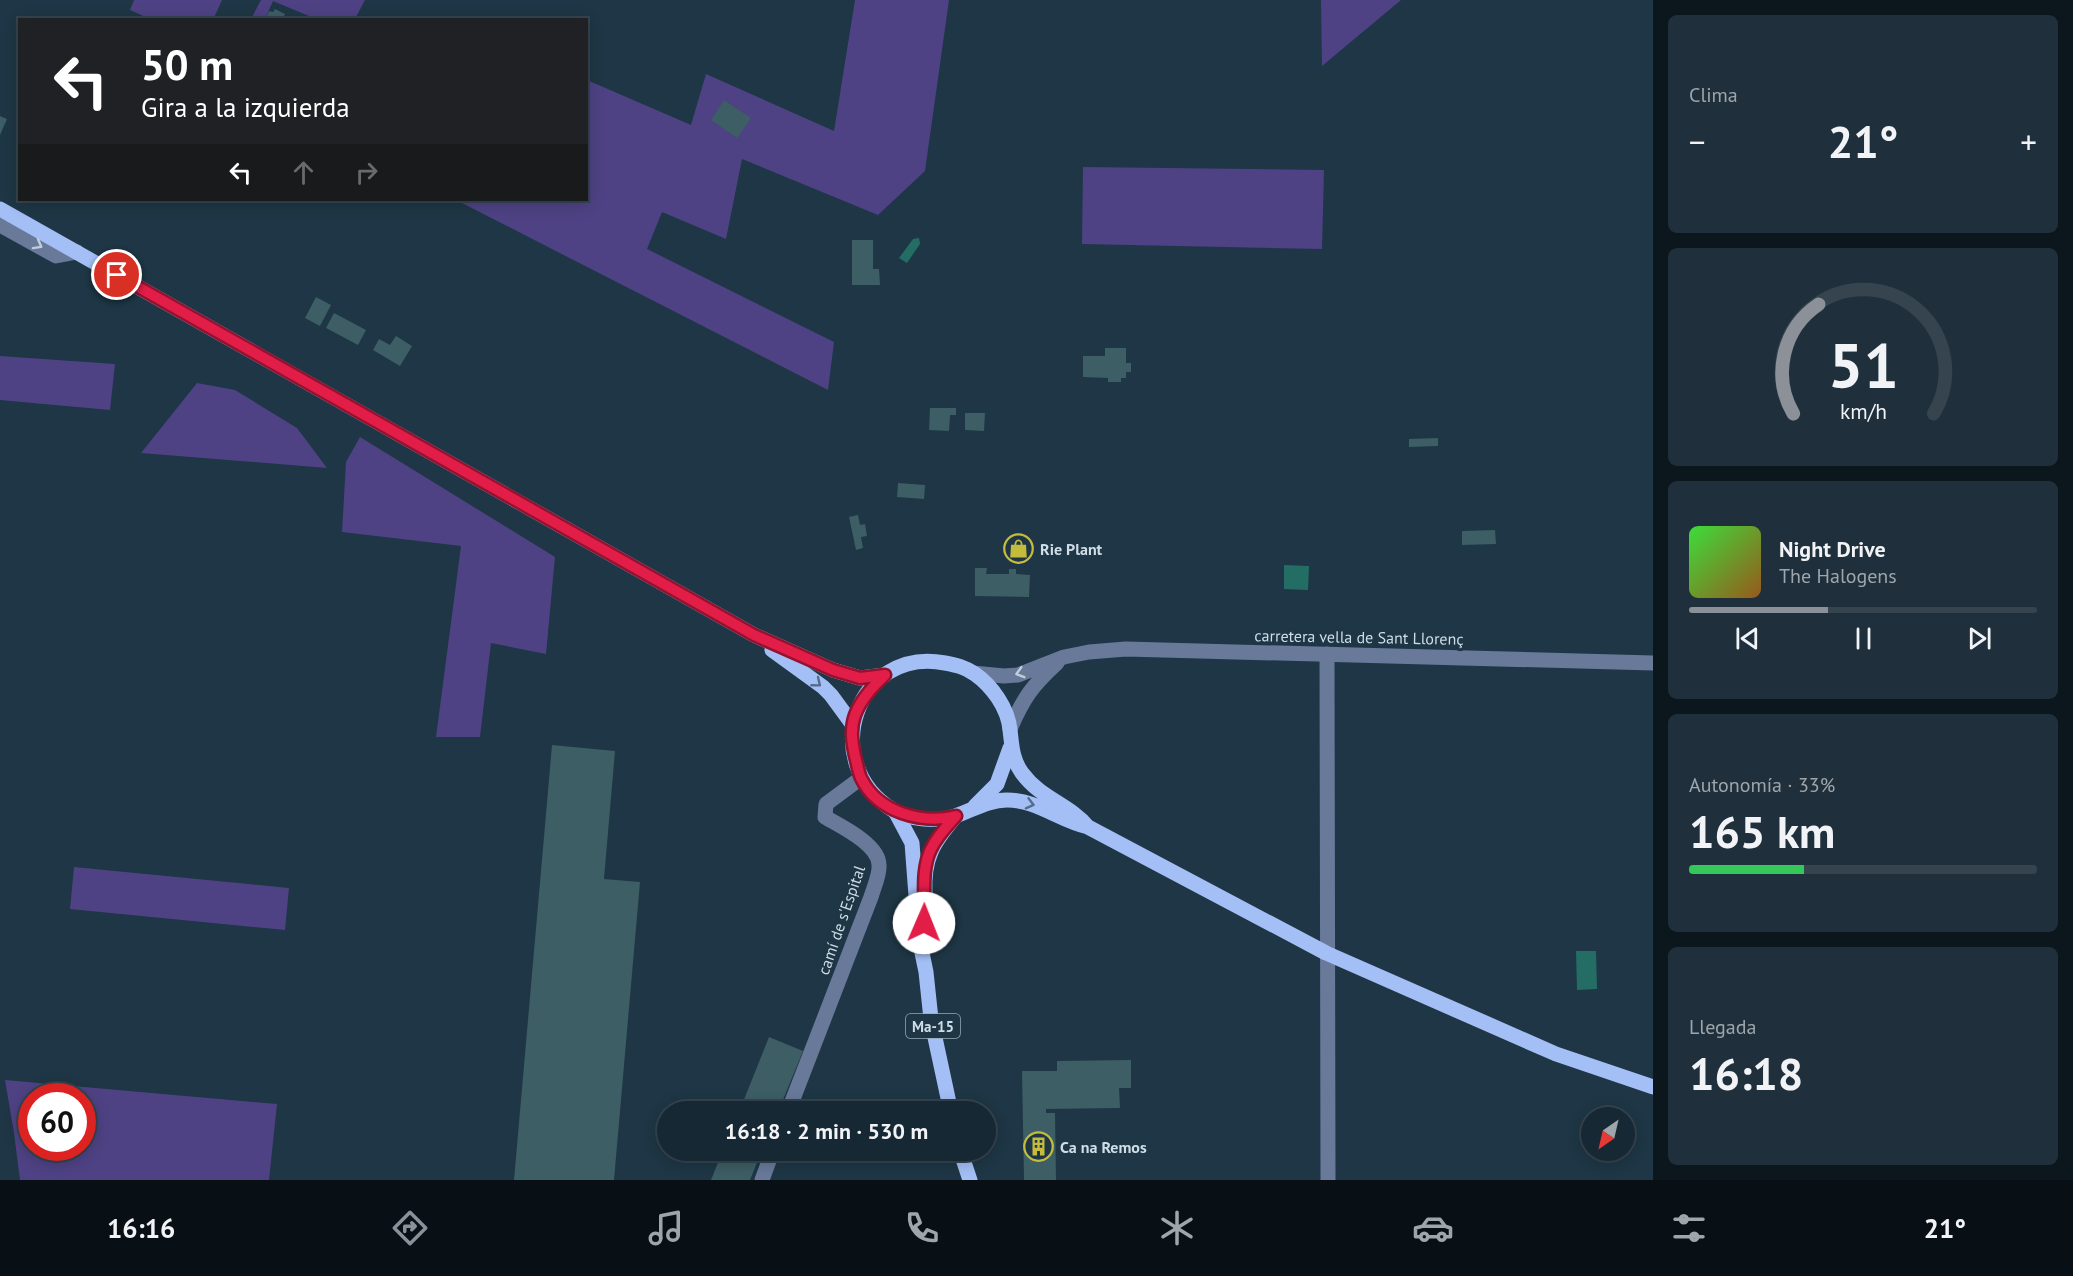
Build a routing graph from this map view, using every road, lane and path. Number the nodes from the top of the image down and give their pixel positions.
1 (0, 209) edge
2 (0, 225) edge
3 (77, 252) junction
4 (754, 635) junction
5 (1327, 654) junction
6 (1064, 657) junction
7 (1653, 663) edge
8 (973, 673) junction
9 (885, 675) junction
10 (853, 725) junction
11 (1010, 729) junction
12 (1010, 748) junction
13 (861, 778) junction
14 (973, 808) junction
15 (895, 811) junction
16 (956, 816) junction
17 (1088, 827) junction
18 (921, 939) junction
19 (1326, 953) junction
20 (1653, 1088) edge
21 (792, 1101) edge
22 (949, 1101) edge
23 (769, 1161) edge
24 (964, 1161) edge
25 (762, 1180) edge
26 (970, 1180) edge
27 (1328, 1180) edge

1 - 3 main road, Ma-15
2 -> 3 street
3 - 4 main road, Ma-15
4 - 9 main road, Ma-15
4 -> 10 main road, Ma-15
5 - 6 street, carretera vella de Sant Llorenç
5 - 7 street, carretera vella de Sant Llorenç
5 - 19 street
6 -> 8 street, carretera vella de Sant Llorenç
6 - 11 street
8 - 9 main road, Ma-15
8 - 11 main road, Ma-15
9 - 10 main road, Ma-15
10 - 13 main road, Ma-15
11 - 12 main road, Ma-15
12 - 14 main road, Ma-15
12 - 17 main road
13 - 15 main road, Ma-15
13 - 21 street, camí de s'Espital
14 - 16 main road, Ma-15
14 -> 17 main road
15 - 16 main road, Ma-15
15 - 18 main road, Ma-15
16 - 18 main road, Ma-15
17 - 19 main road
18 - 22 main road, Ma-15
19 - 20 main road
19 - 27 street
23 - 25 street
24 - 26 main road

